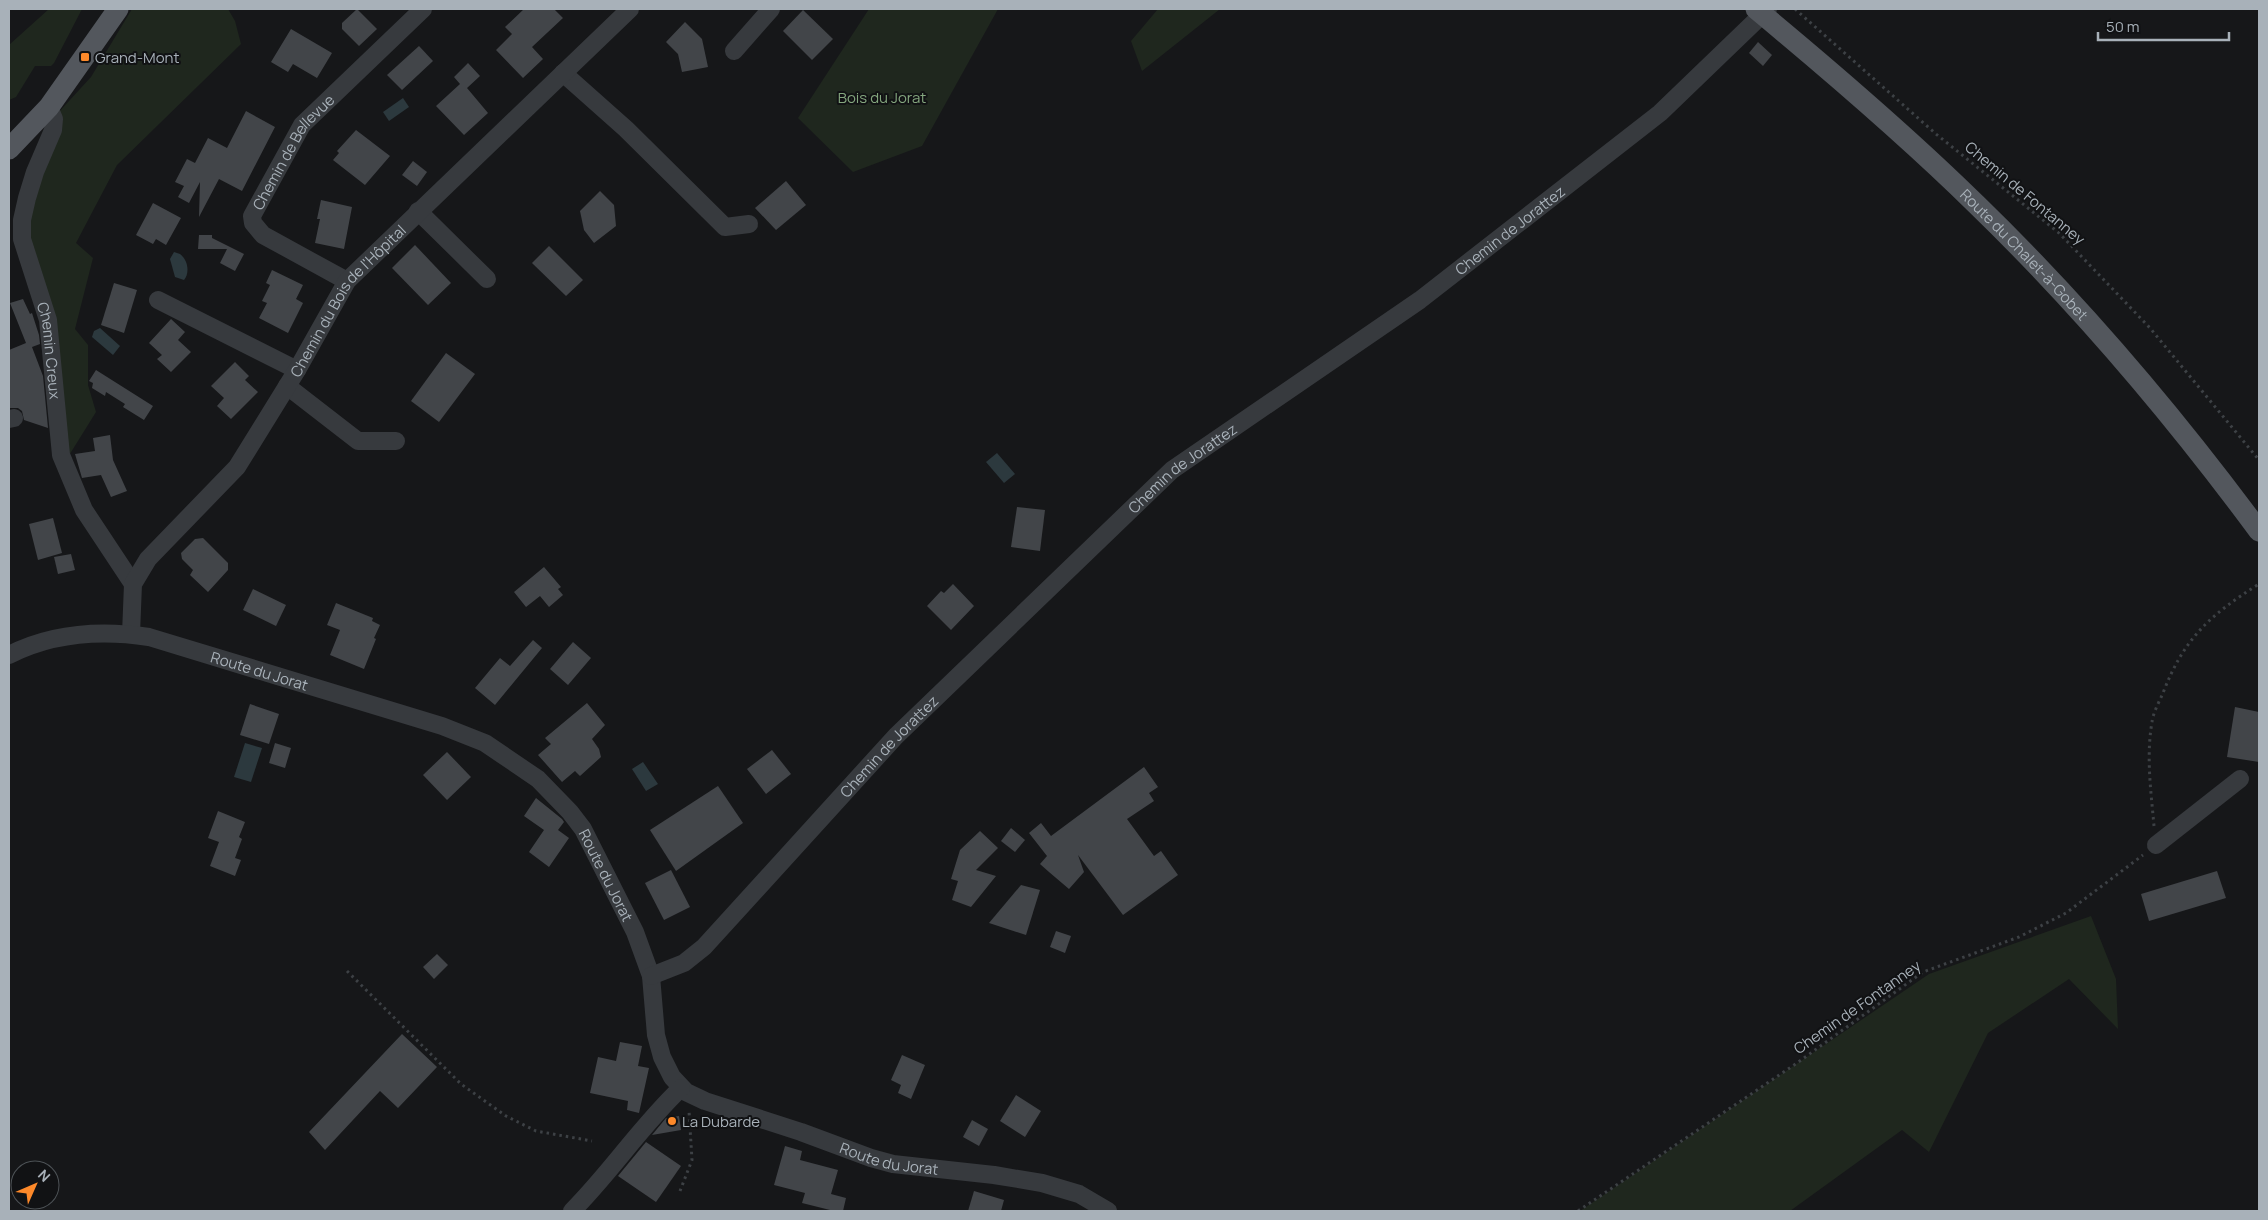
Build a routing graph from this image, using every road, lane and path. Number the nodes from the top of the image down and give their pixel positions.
1 (101, 9) edge
2 (118, 9) edge
3 (423, 9) edge
4 (630, 9) edge
5 (771, 9) edge
6 (1795, 9) edge
7 (1762, 11) edge
8 (734, 51) dead end
9 (85, 57) junction
10 (562, 73) junction
11 (49, 107) junction
12 (9, 149) edge
13 (418, 211) junction
14 (749, 224) dead end
15 (487, 279) dead end
16 (347, 281) junction
17 (158, 300) dead end
18 (297, 370) junction
19 (287, 386) junction
20 (396, 441) dead end
21 (2259, 460) edge
22 (2259, 531) edge
23 (133, 584) junction
24 (2259, 584) edge
25 (131, 634) junction
26 (9, 655) edge
27 (2240, 779) dead end
28 (2156, 845) junction
29 (347, 971) dead end
30 (651, 976) junction
31 (687, 1092) junction
32 (592, 1141) dead end
33 (680, 1191) dead end
34 (572, 1211) edge
35 (1108, 1211) edge
36 (1578, 1211) edge

1 - 9 main road
2 - 9 main road
3 - 16 street, Chemin de Bellevue
4 - 10 street, Chemin du Bois de l'Hôpital
5 - 8 street
6 - 21 path, Chemin de Fontanney
7 - 22 main road, Route du Chalet-à-Gobet
7 - 30 street, Chemin de Jorattez
9 - 11 main road
10 - 13 street, Chemin du Bois de l'Hôpital
10 - 14 street
11 - 12 main road
11 - 23 street, Chemin Creux
13 - 15 street
13 - 16 street, Chemin du Bois de l'Hôpital
16 - 18 street, Chemin du Bois de l'Hôpital
17 - 18 street
18 - 19 street, Chemin du Bois de l'Hôpital
19 - 20 street
19 - 23 street, Chemin du Bois de l'Hôpital
23 - 25 street, Chemin du Bois de l'Hôpital
24 - 28 path
25 - 26 street, Route du Jorat
25 - 30 street, Route du Jorat
27 - 28 street
28 - 36 path, Chemin de Fontanney
29 - 32 path
30 - 31 street, Route du Jorat
31 - 33 path
31 - 34 street
31 - 35 street, Route du Jorat

